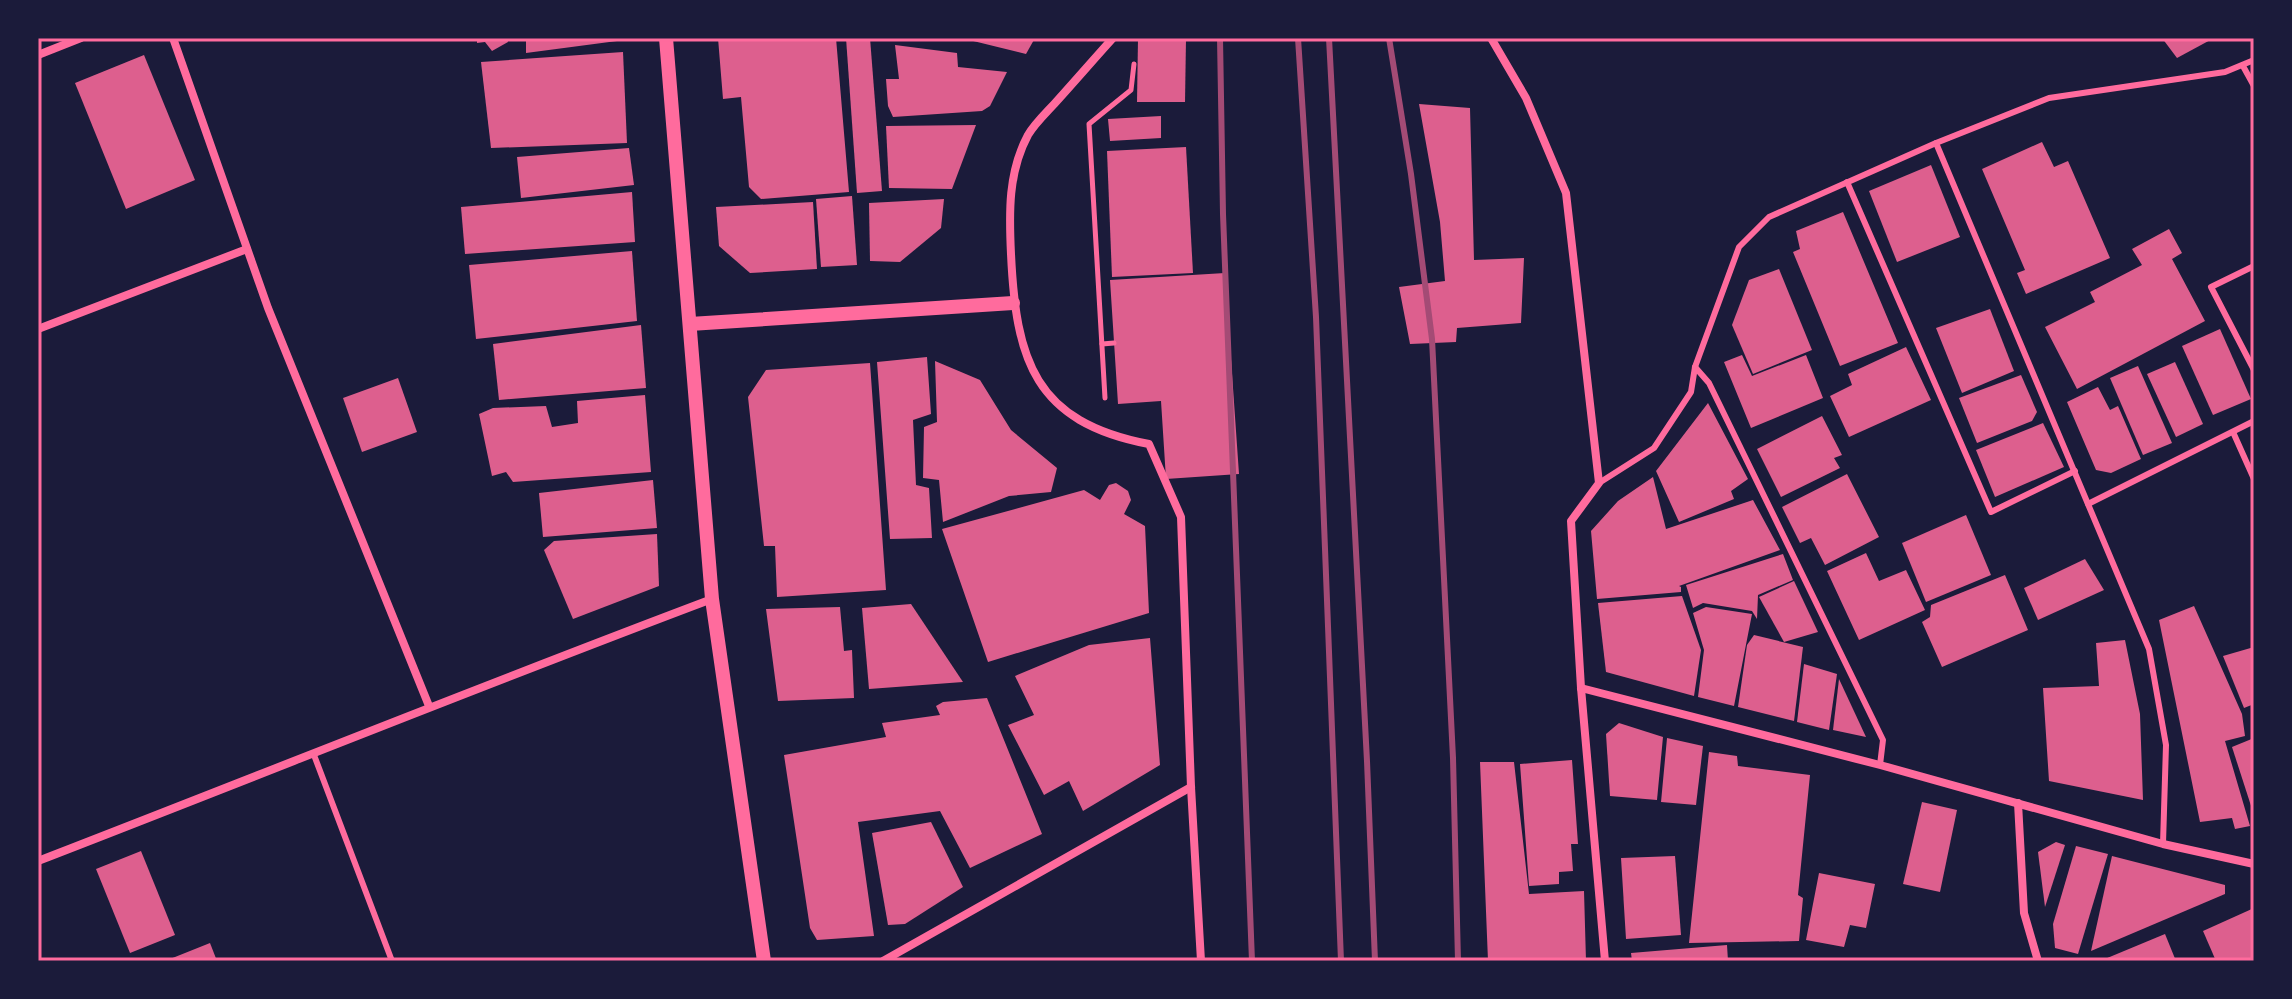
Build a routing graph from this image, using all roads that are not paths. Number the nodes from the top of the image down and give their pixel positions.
1 (81, 38) edge
2 (173, 38) edge
3 (666, 38) edge
4 (1113, 38) edge
5 (1491, 38) edge
6 (38, 55) edge
7 (2254, 60) edge
8 (2243, 66) junction
9 (2254, 86) edge
10 (1936, 143) junction
11 (1847, 182) junction
12 (247, 249) junction
13 (2254, 266) edge
14 (1013, 303) junction
15 (690, 324) junction
16 (38, 329) edge
17 (1695, 367) junction
18 (2254, 370) edge
19 (2254, 421) edge
20 (2233, 432) junction
21 (2075, 471) junction
22 (2254, 479) edge
23 (1599, 483) junction
24 (2088, 504) junction
25 (712, 599) junction
26 (1581, 688) junction
27 (429, 706) junction
28 (314, 755) junction
29 (1880, 765) junction
30 (1191, 787) junction
31 (2018, 803) junction
32 (2163, 844) junction
33 (38, 861) edge
34 (2254, 864) edge
35 (392, 961) edge
36 (764, 961) edge
37 (883, 961) edge
38 (1201, 961) edge
39 (1605, 961) edge
40 (2038, 961) edge

1 - 6 street
2 - 12 street
3 - 15 street
4 - 14 street
5 - 23 street
7 - 8 lane
8 - 9 lane
8 - 10 lane
10 - 11 lane
10 - 21 lane
11 - 17 lane
11 - 21 lane
12 - 16 street
12 - 27 street
13 - 18 lane
14 - 15 street
14 - 30 street
15 - 25 street
17 - 23 lane
17 - 29 lane
19 - 20 lane
20 - 22 lane
20 - 24 lane
21 - 24 lane
23 - 26 street
24 - 32 lane
25 - 27 street
25 - 36 street
26 - 29 street
26 - 39 street
27 - 28 street
28 - 33 street
28 - 35 lane
29 - 31 street
30 - 37 street
30 - 38 street
31 - 32 street
31 - 40 street
32 - 34 street

